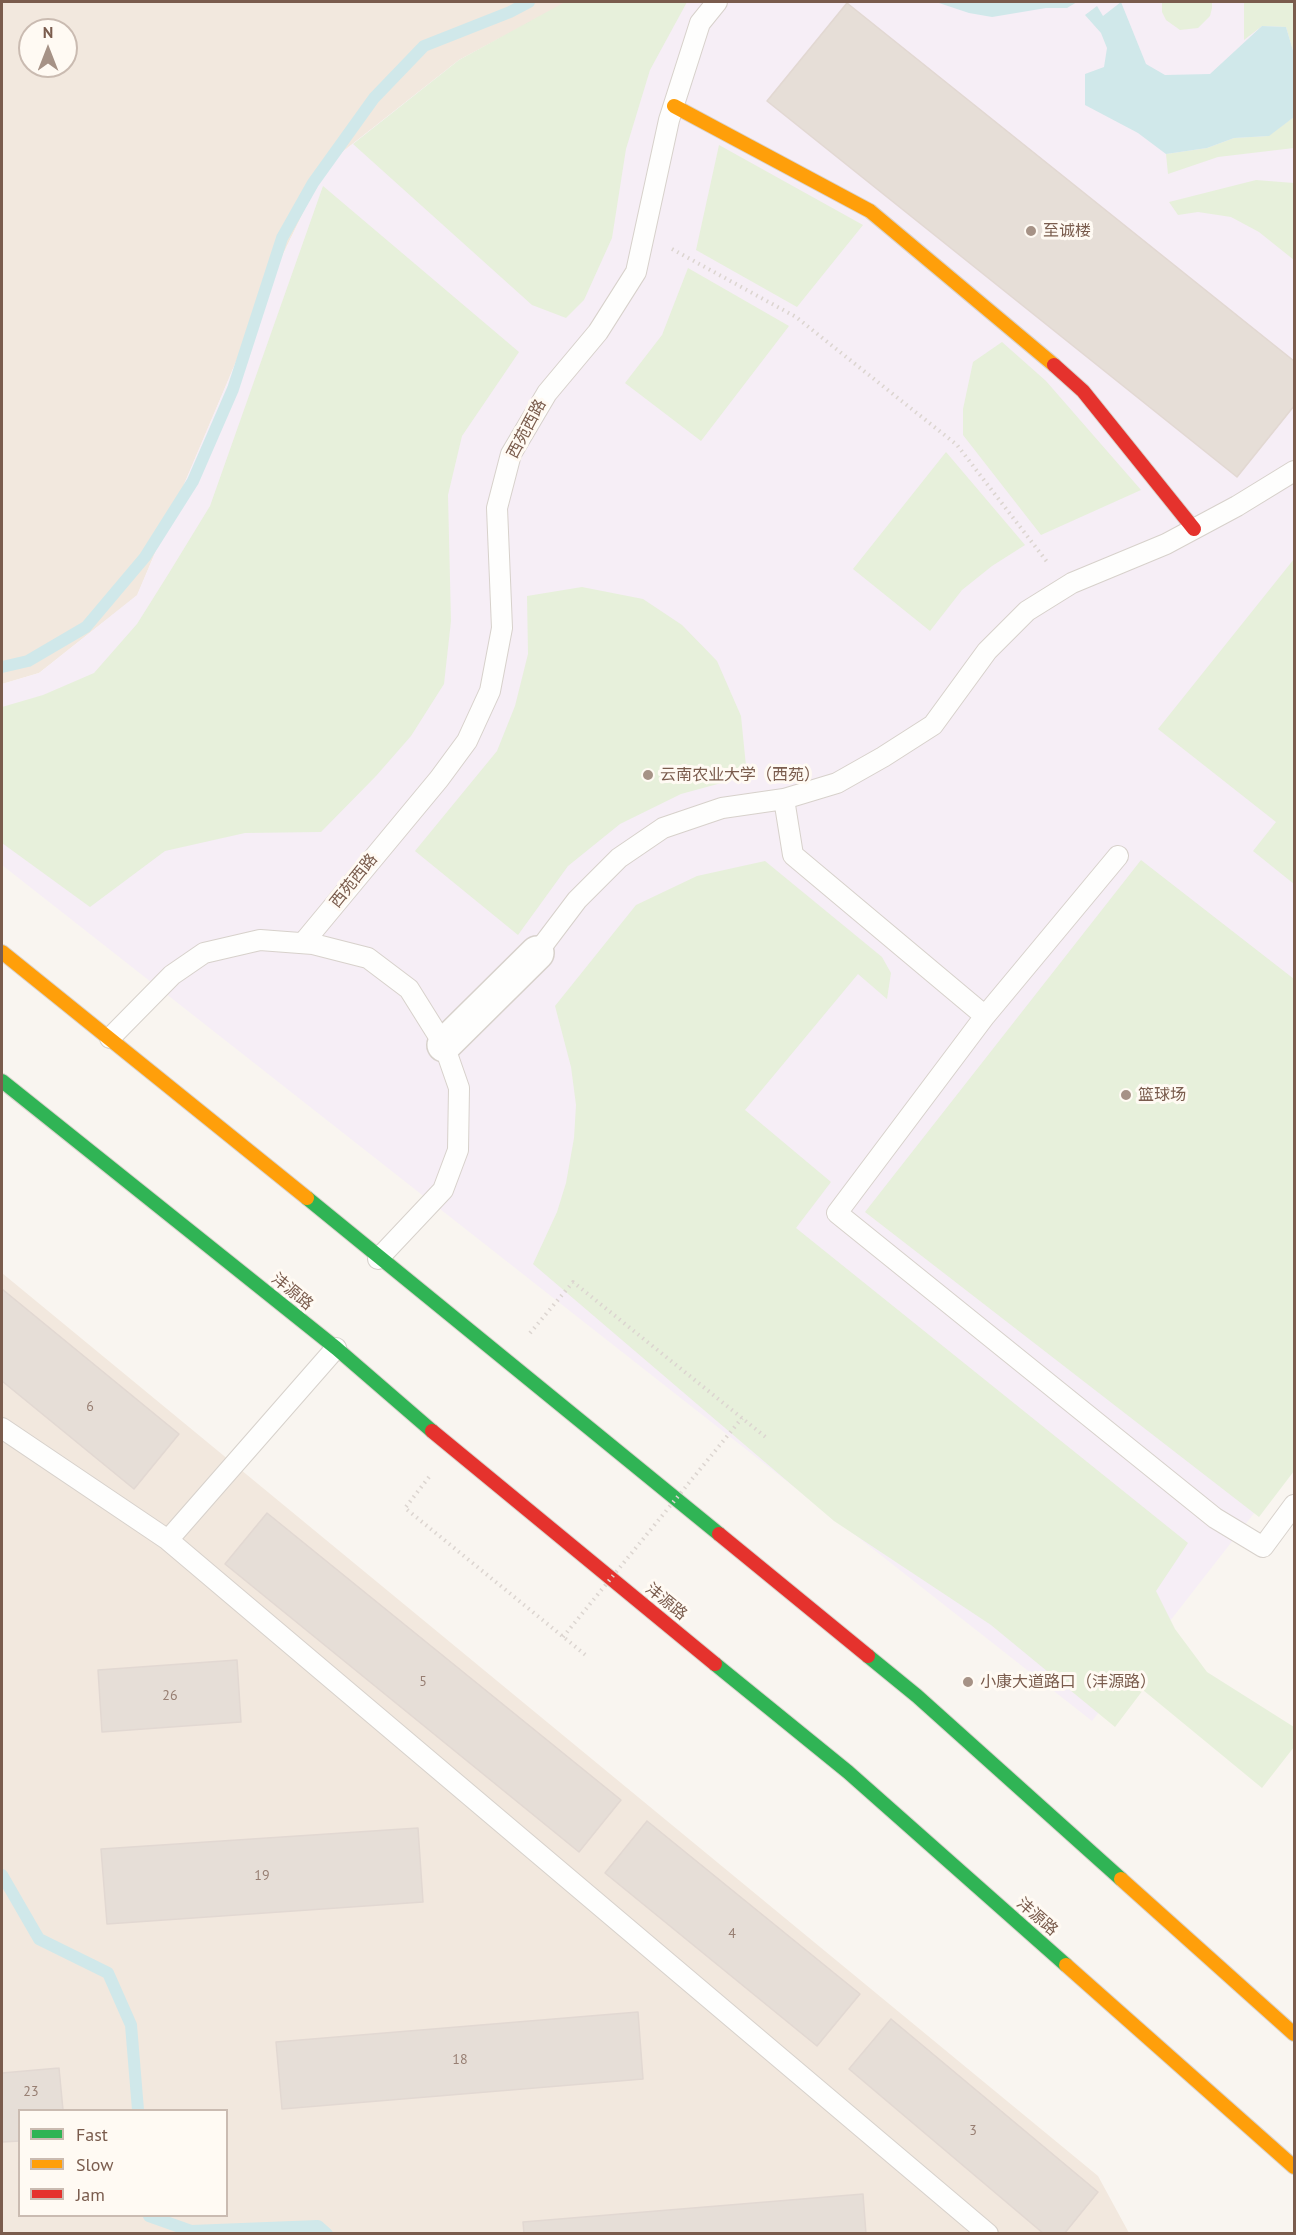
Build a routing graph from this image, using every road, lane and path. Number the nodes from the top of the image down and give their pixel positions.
1 (717, 2) edge
2 (674, 106) junction
3 (645, 234) junction
4 (1294, 471) edge
5 (1194, 529) junction
6 (1066, 587) junction
7 (784, 800) junction
8 (1118, 856) dead end
9 (303, 943) junction
10 (2, 952) edge
11 (537, 953) joint
12 (985, 1016) junction
13 (110, 1038) junction
14 (444, 1045) junction
15 (2, 1081) edge
16 (378, 1259) junction
17 (336, 1348) junction
18 (506, 1363) junction
19 (742, 1418) junction
20 (2, 1428) edge
21 (768, 1439) dead end
22 (1294, 1505) edge
23 (405, 1508) dead end
24 (168, 1540) junction
25 (563, 1637) junction
26 (588, 1657) dead end
27 (1294, 2034) edge
28 (1294, 2167) edge
29 (988, 2234) edge

1 - 2 lane, 西苑西路
2 - 3 lane, 西苑西路
2 - 5 main road
3 - 6 path
3 - 9 lane, 西苑西路
4 - 5 lane
5 - 6 lane
6 - 7 lane
7 - 11 lane
7 - 12 lane
8 - 12 lane
9 - 13 lane
9 - 14 lane
10 - 13 main road
11 - 14 street
12 - 22 lane
13 - 16 main road
14 - 16 lane
15 - 17 main road, 沣源路
16 - 18 main road
17 - 24 lane
17 - 28 main road, 沣源路
18 - 19 path
18 - 27 main road
19 - 21 path
19 - 25 path, bridge
20 - 24 lane
23 - 25 path
24 - 29 lane
25 - 26 path

